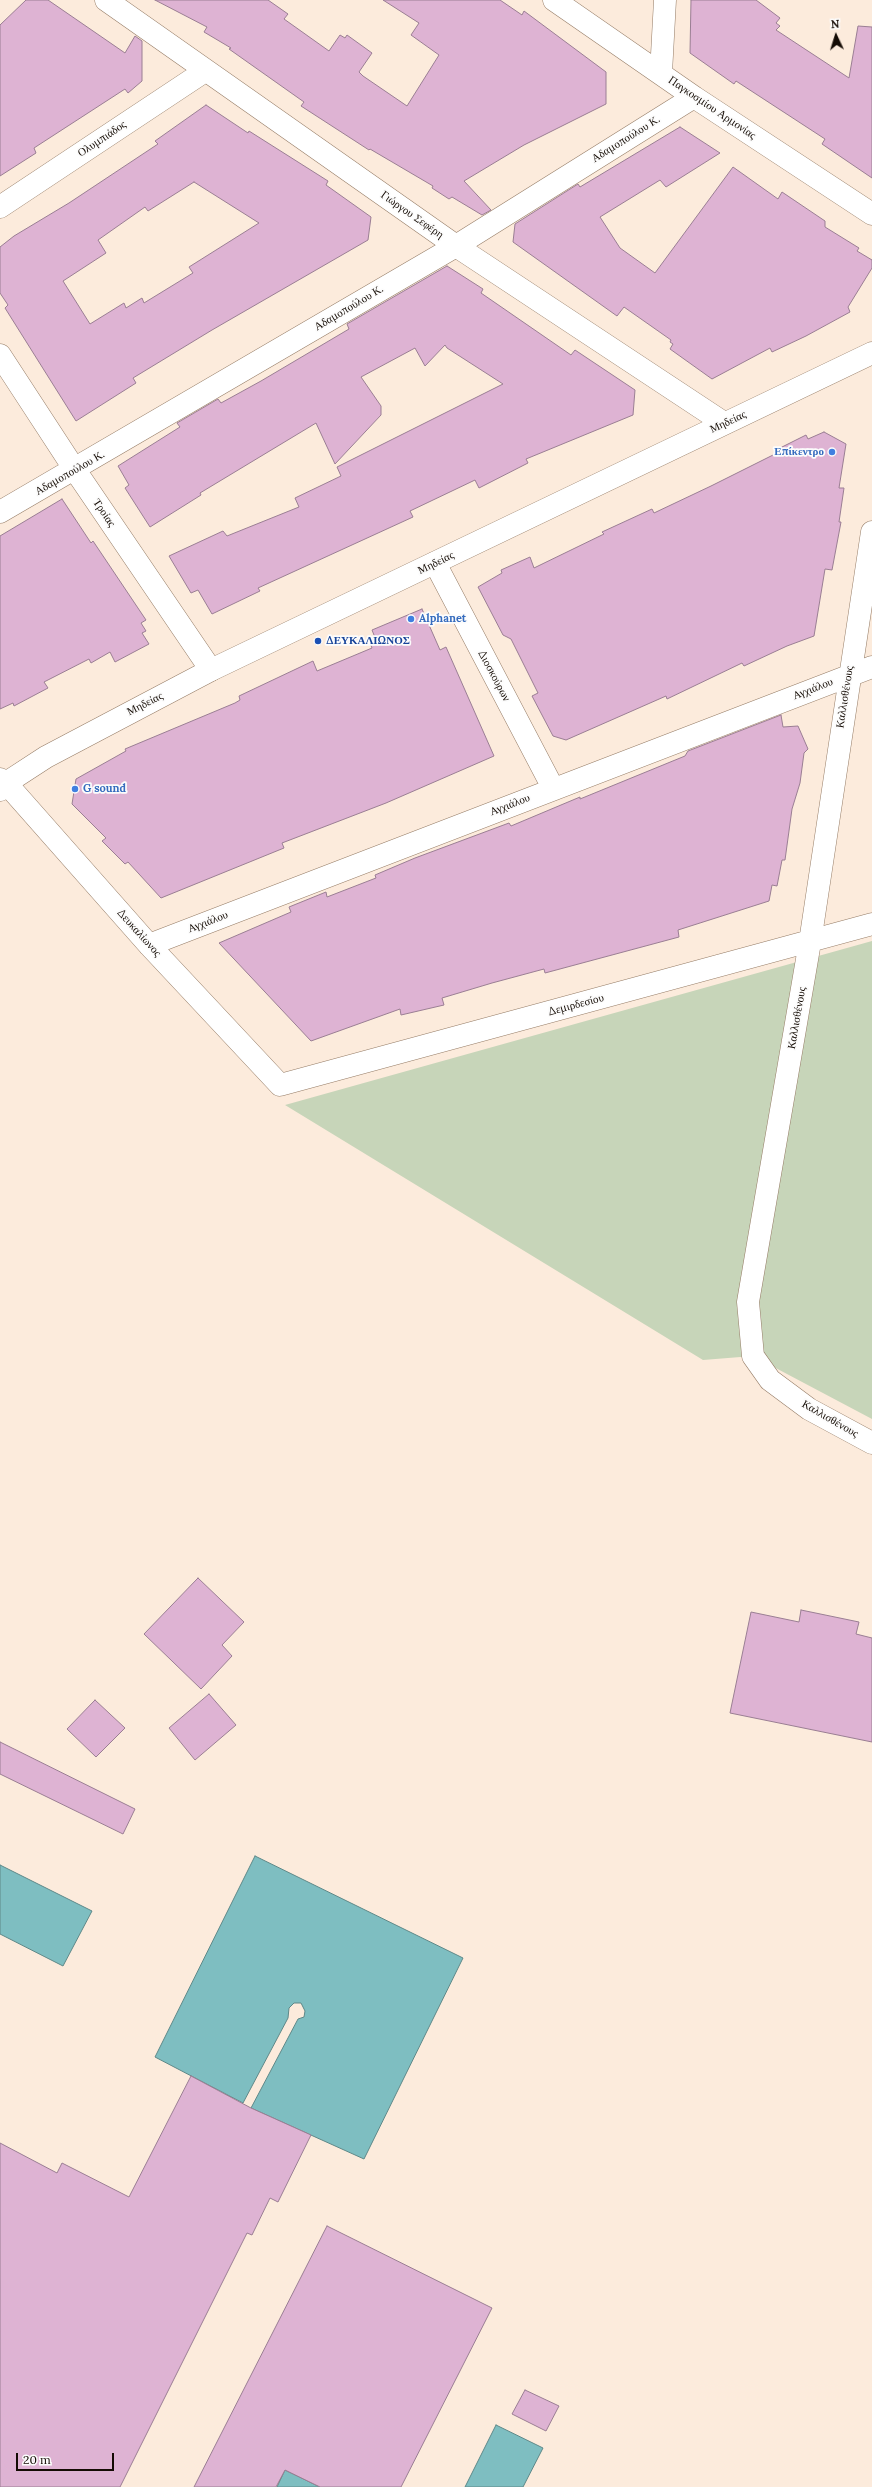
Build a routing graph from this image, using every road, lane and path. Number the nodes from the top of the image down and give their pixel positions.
1 (106, 0) edge
2 (554, 0) edge
3 (665, 0) edge
4 (205, 71) junction
5 (661, 73) junction
6 (694, 97) junction
7 (0, 207) edge
8 (872, 214) edge
9 (456, 246) junction
10 (872, 354) edge
11 (0, 355) edge
12 (724, 423) junction
13 (75, 470) junction
14 (0, 512) edge
15 (872, 532) edge
16 (435, 563) junction
17 (872, 667) edge
18 (212, 670) junction
19 (848, 676) junction
20 (2, 784) edge
21 (553, 788) junction
22 (872, 924) edge
23 (810, 942) junction
24 (149, 945) junction
25 (280, 1085) joint
26 (872, 1443) edge

1 - 4 street, Γιώργου Σεφέρη
2 - 5 street, Παγκοσμίου Αρμονίας
3 - 5 street
4 - 7 street, Ολυμπιάδος
4 - 9 street, Γιώργου Σεφέρη
5 - 6 street, Παγκοσμίου Αρμονίας
6 - 8 street, Παγκοσμίου Αρμονίας
6 - 9 street, Αδαμοπούλου Κ.
9 - 12 street, Γιώργου Σεφέρη
9 - 13 street, Αδαμοπούλου Κ.
10 - 12 street, Μηδείας
11 - 13 street, Τροίας
12 - 16 street, Μηδείας
13 - 14 street, Αδαμοπούλου Κ.
13 - 18 street, Τροίας
15 - 19 street, Καλλισθένους
16 - 18 street, Μηδείας
16 - 21 street, Διοσκούρων
17 - 19 street, Αγχιάλου
18 - 20 street, Μηδείας
19 - 21 street, Αγχιάλου
19 - 23 street, Καλλισθένους
20 - 24 street, Δευκαλίωνος
21 - 24 street, Αγχιάλου
22 - 23 street, Δεμιρδεσίου
23 - 25 street, Δεμιρδεσίου
23 - 26 street, Καλλισθένους
24 - 25 street, Δευκαλίωνος

